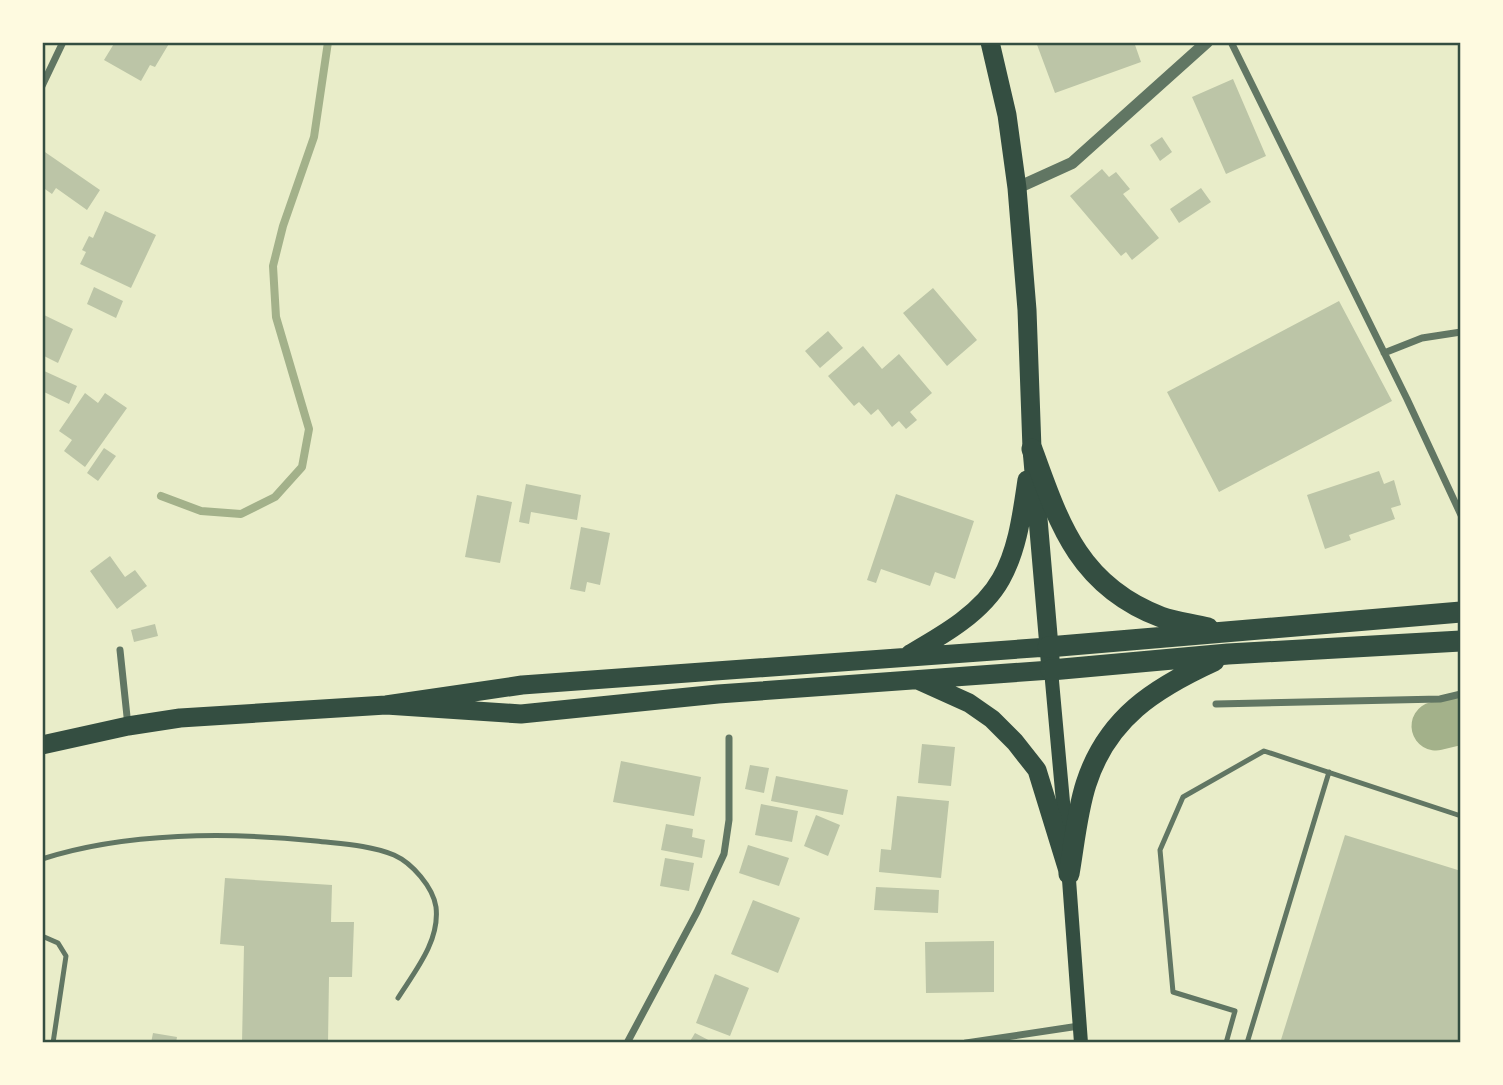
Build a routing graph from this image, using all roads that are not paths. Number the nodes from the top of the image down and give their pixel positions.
1 (63, 42) edge
2 (990, 42) edge
3 (1207, 42) edge
4 (1231, 42) edge
5 (42, 86) edge
6 (1017, 188) junction
7 (1461, 332) edge
8 (1384, 353) junction
9 (1032, 449) junction
10 (1461, 515) edge
11 (1461, 612) edge
12 (1227, 632) junction
13 (1461, 641) edge
14 (1048, 647) junction
15 (120, 650) dead end
16 (1228, 654) junction
17 (903, 657) junction
18 (1051, 670) junction
19 (914, 678) junction
20 (1461, 694) edge
21 (1216, 704) dead end
22 (386, 705) junction
23 (128, 726) junction
24 (729, 738) dead end
25 (42, 745) edge
26 (1329, 772) junction
27 (1461, 816) edge
28 (42, 859) edge
29 (1069, 874) junction
30 (42, 936) edge
31 (398, 998) dead end
32 (1080, 1026) junction
33 (53, 1043) edge
34 (627, 1043) edge
35 (966, 1043) edge
36 (1081, 1043) edge
37 (1226, 1043) edge
38 (1247, 1043) edge

1 - 5 street
2 - 6 highway
3 - 6 street
4 - 8 street
6 - 9 highway
7 - 8 street
8 - 10 street
9 - 12 highway
9 - 14 highway
9 - 17 highway
11 - 12 highway
12 - 14 highway
13 - 16 highway
14 - 17 highway
14 - 18 highway
15 - 23 street
16 - 18 highway
16 - 29 highway
17 - 22 highway
18 - 19 highway
18 - 29 main road
19 - 22 highway
19 - 29 highway
20 - 21 street
22 - 23 highway
23 - 25 highway
24 - 34 street
26 - 27 lane
26 - 37 lane
26 - 38 lane
28 - 31 lane
29 - 32 main road
30 - 33 lane
32 - 35 street
32 - 36 main road

